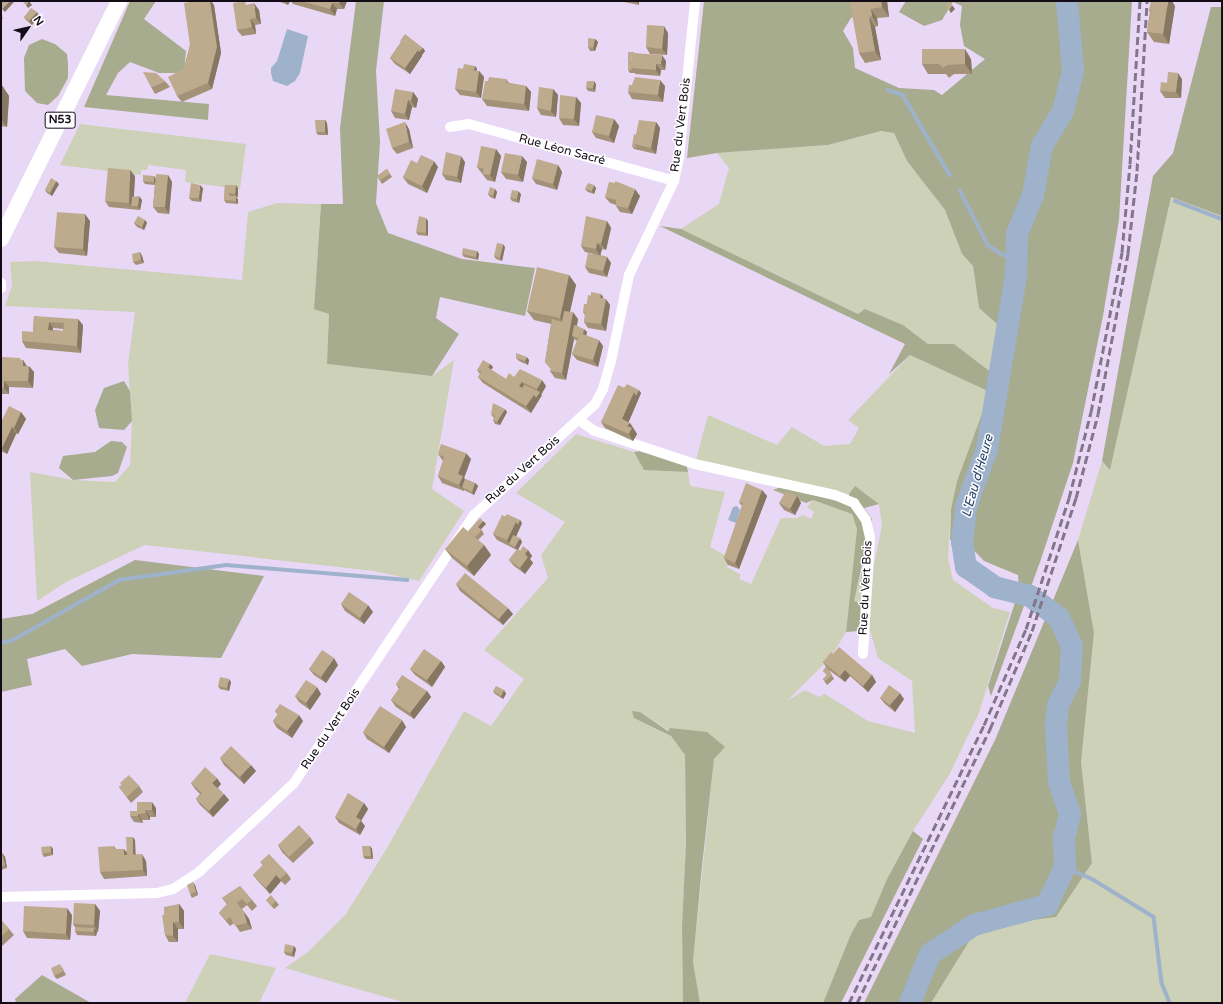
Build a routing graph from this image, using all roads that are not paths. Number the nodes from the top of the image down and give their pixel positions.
1 (119, 1) edge
2 (695, 1) edge
3 (450, 127) dead end
4 (674, 181) junction
5 (1, 239) edge
6 (1, 282) edge
7 (1, 288) edge
8 (579, 420) junction
9 (863, 654) dead end
10 (1, 897) edge

1 - 5 main road, N53
2 - 4 street, Rue du Vert Bois
3 - 4 street, Rue Léon Sacré
4 - 8 street, Rue du Vert Bois
6 - 7 street
8 - 9 street, Rue du Vert Bois
8 - 10 street, Rue du Vert Bois

